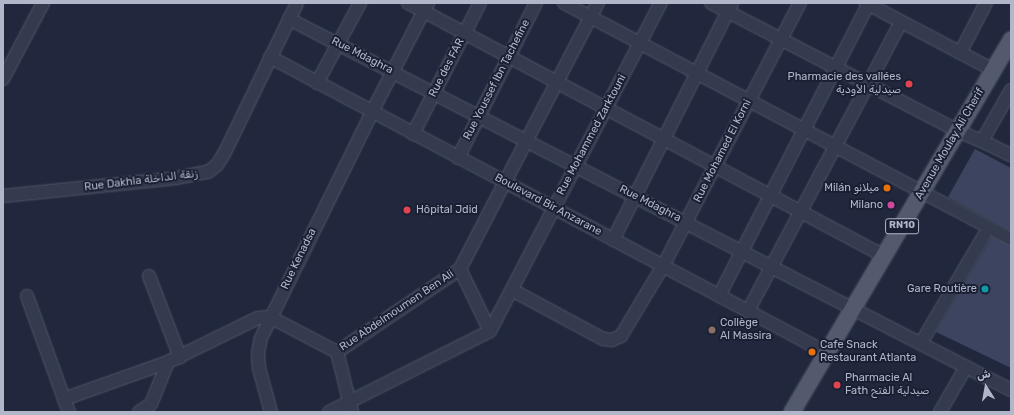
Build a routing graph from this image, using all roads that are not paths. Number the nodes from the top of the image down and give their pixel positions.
1 (43, 3) edge
2 (297, 3) edge
3 (360, 3) edge
4 (408, 3) edge
5 (480, 3) edge
6 (536, 3) edge
7 (564, 3) edge
8 (598, 3) edge
9 (661, 3) edge
10 (711, 3) edge
11 (800, 3) edge
12 (986, 3) edge
13 (868, 4) edge
14 (426, 7) edge
15 (730, 7) edge
16 (591, 17) junction
17 (289, 19) junction
18 (901, 22) junction
19 (465, 33) junction
20 (781, 39) junction
21 (1011, 40) edge
22 (640, 43) junction
23 (338, 44) junction
24 (960, 53) junction
25 (270, 57) junction
26 (509, 57) junction
27 (836, 68) junction
28 (993, 70) junction
29 (393, 72) junction
30 (697, 73) junction
31 (3, 79) edge
32 (558, 82) junction
33 (317, 83) junction
34 (868, 84) junction
35 (1011, 90) edge
36 (434, 93) junction
37 (749, 101) junction
38 (606, 108) junction
39 (372, 112) junction
40 (479, 116) junction
41 (804, 130) junction
42 (958, 131) junction
43 (413, 134) junction
44 (664, 139) junction
45 (527, 141) junction
46 (982, 142) junction
47 (835, 146) junction
48 (1011, 156) edge
49 (458, 158) junction
50 (576, 166) junction
51 (715, 166) junction
52 (506, 183) junction
53 (923, 192) junction
54 (770, 195) junction
55 (3, 196) edge
56 (635, 196) junction
57 (554, 208) junction
58 (800, 212) junction
59 (686, 223) junction
60 (989, 227) junction
61 (1011, 239) edge
62 (613, 240) junction
63 (742, 251) junction
64 (884, 256) junction
65 (663, 266) junction
66 (771, 266) junction
67 (460, 268) junction
68 (149, 276) dead end
69 (512, 290) junction
70 (27, 296) dead end
71 (719, 296) junction
72 (854, 309) junction
73 (748, 311) junction
74 (270, 317) junction
75 (490, 332) junction
76 (921, 343) junction
77 (337, 352) junction
78 (827, 353) junction
79 (180, 357) junction
80 (168, 362) junction
81 (966, 366) junction
82 (1011, 390) edge
83 (64, 399) junction
84 (350, 406) edge
85 (69, 412) edge
86 (139, 412) edge
87 (271, 412) edge
88 (329, 412) edge
89 (792, 412) edge
90 (940, 412) edge

1 - 31 street
2 - 17 street, Rue Dakhla زنقة الداخلة
3 - 23 street
4 - 14 street
5 - 19 street, Rue des FAR
6 - 26 street, Rue Youssef Ibn Tachefine
7 - 16 street
8 - 16 street, Rue Abdelmoumen Ben Ali
9 - 22 street, Rue Mohammed Zarktouni
10 - 15 street
11 - 20 street, Rue Mohamed El Korni
12 - 24 street
13 - 18 street
13 - 27 street
14 - 19 street
14 - 29 street, Rue Kenadsa
15 - 20 street
15 - 30 street
16 - 22 street
16 - 32 street, Rue Abdelmoumen Ben Ali
17 - 23 street, Rue Mdaghra
17 - 25 street, Rue Dakhla زنقة الداخلة
18 - 24 street
18 - 34 street
19 - 26 street
19 - 36 street, Rue des FAR
20 - 27 street
20 - 37 street, Rue Mohamed El Korni
21 - 28 main road, Avenue Moulay Ali Cherif / RN10
22 - 30 street
22 - 38 street, Rue Mohammed Zarktouni
23 - 29 street, Rue Mdaghra
23 - 33 street
24 - 28 street
25 - 33 street, Boulevard Bir Anzarane
25 - 55 street, Rue Dakhla زنقة الداخلة
26 - 32 street
26 - 40 street, Rue Youssef Ibn Tachefine
27 - 34 street
27 - 41 street
28 - 42 main road, Avenue Moulay Ali Cherif / RN10
29 - 36 street, Rue Mdaghra
29 - 39 street, Rue Kenadsa
30 - 37 street
30 - 44 street
32 - 38 street
32 - 45 street, Rue Abdelmoumen Ben Ali
33 - 39 street, Boulevard Bir Anzarane
34 - 42 street
34 - 47 street
35 - 46 street
36 - 40 street, Rue Mdaghra
36 - 43 street, Rue des FAR
37 - 41 street
37 - 51 street, Rue Mohamed El Korni
38 - 44 street
38 - 50 street, Rue Mohammed Zarktouni
39 - 43 street, Boulevard Bir Anzarane
39 - 74 street, Rue Kenadsa
40 - 45 street, Rue Mdaghra
40 - 49 street, Rue Youssef Ibn Tachefine
41 - 47 street
41 - 54 street
42 - 46 street
42 - 53 main road, Avenue Moulay Ali Cherif / RN10
43 - 49 street, Boulevard Bir Anzarane
44 - 51 street
44 - 56 street
45 - 50 street, Rue Mdaghra
45 - 52 street, Rue Abdelmoumen Ben Ali
46 - 48 street
47 - 53 street
47 - 58 street
49 - 52 street, Boulevard Bir Anzarane
50 - 56 street, Rue Mdaghra
50 - 57 street, Rue Mohammed Zarktouni
51 - 54 street
51 - 59 street, Rue Mohamed El Korni
52 - 57 street, Boulevard Bir Anzarane
52 - 67 street, Rue Abdelmoumen Ben Ali
53 - 60 street
53 - 64 main road, Avenue Moulay Ali Cherif / RN10
54 - 58 street
54 - 63 street
56 - 59 street, Rue Mdaghra
56 - 62 street
57 - 62 street, Boulevard Bir Anzarane
57 - 69 street, Rue Mohammed Zarktouni
58 - 64 street
58 - 66 street
59 - 63 street, Rue Mdaghra
59 - 65 street, Rue Mohamed El Korni
60 - 61 street
60 - 76 street
62 - 65 street, Boulevard Bir Anzarane
63 - 66 street, Rue Mdaghra
63 - 71 street
64 - 72 main road, Avenue Moulay Ali Cherif / RN10
65 - 69 street, Rue Mohamed El Korni
65 - 71 street, Boulevard Bir Anzarane
66 - 72 street, Rue Mdaghra
66 - 73 street
67 - 75 street
67 - 77 street, Rue Abdelmoumen Ben Ali
68 - 79 street
69 - 75 street, Rue Mohammed Zarktouni
70 - 83 street
71 - 73 street, Boulevard Bir Anzarane
72 - 76 street, Rue Mdaghra
72 - 78 main road, Avenue Moulay Ali Cherif / RN10
73 - 78 street, Boulevard Bir Anzarane
74 - 77 street
74 - 79 street
74 - 87 street, Rue Kenadsa
75 - 84 street
76 - 81 street, Rue Mdaghra
77 - 84 street, Rue Abdelmoumen Ben Ali
78 - 89 main road, Avenue Moulay Ali Cherif / RN10
79 - 80 street
80 - 83 street
80 - 86 street
81 - 82 street, Rue Mdaghra
81 - 90 street
83 - 85 street
84 - 88 street

